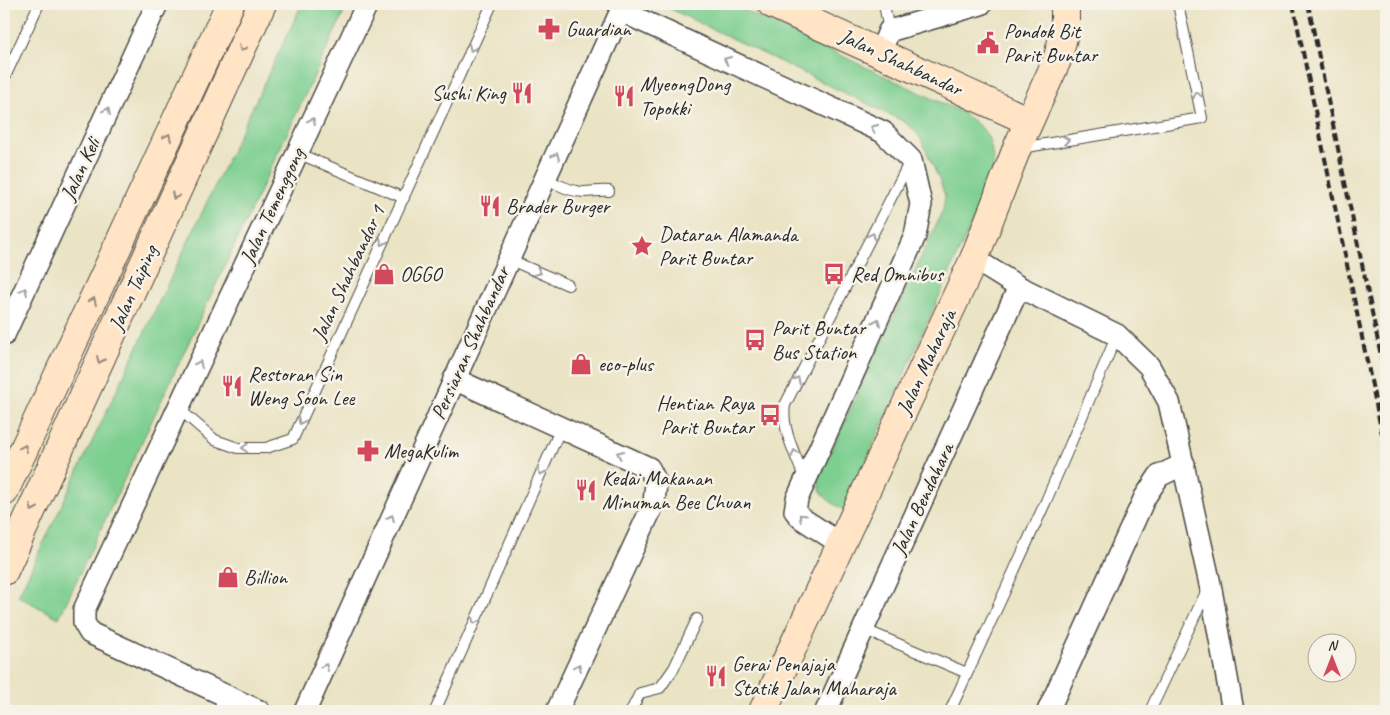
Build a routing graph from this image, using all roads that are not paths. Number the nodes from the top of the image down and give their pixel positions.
1 (38, 4) edge
2 (156, 4) edge
3 (230, 4) edge
4 (262, 4) edge
5 (366, 4) edge
6 (492, 4) edge
7 (772, 4) edge
8 (884, 4) edge
9 (981, 4) edge
10 (1065, 4) edge
11 (1178, 4) edge
12 (623, 7) edge
13 (884, 42) junction
14 (4, 79) edge
15 (1029, 121) junction
16 (1017, 148) junction
17 (297, 153) junction
18 (911, 160) junction
19 (545, 179) junction
20 (609, 191) dead end
21 (404, 198) junction
22 (508, 259) junction
23 (974, 259) junction
24 (568, 285) dead end
25 (1019, 287) junction
26 (4, 335) edge
27 (1117, 335) junction
28 (454, 379) junction
29 (178, 408) junction
30 (561, 428) junction
31 (1184, 464) junction
32 (805, 481) junction
33 (4, 492) edge
34 (841, 544) junction
35 (4, 571) edge
36 (1210, 584) junction
37 (697, 619) dead end
38 (863, 628) junction
39 (967, 673) junction
40 (221, 703) edge
41 (259, 711) edge
42 (305, 711) edge
43 (435, 711) edge
44 (557, 711) edge
45 (632, 711) edge
46 (763, 711) edge
47 (826, 711) edge
48 (950, 711) edge
49 (1048, 711) edge
50 (1150, 711) edge
51 (1233, 711) edge

1 - 14 lane
26 -> 2 street, Jalan Keli
33 -> 3 main road, Jalan Taiping
4 -> 35 main road, Jalan Taiping
17 -> 5 street, Jalan Temenggong
6 -> 21 lane, Jalan Shahbandar 1
7 - 13 main road, Jalan Shahbandar
8 - 13 lane
9 - 13 street
10 - 15 main road, Jalan Maharaja
16 -> 11 lane
18 -> 12 street
19 -> 12 street, Persiaran Shahbandar
13 - 15 main road, Jalan Shahbandar
15 - 16 main road, Jalan Maharaja
16 - 23 main road, Jalan Maharaja
17 - 21 lane
29 -> 17 street, Jalan Temenggong
32 -> 18 street
32 -> 18 lane
19 - 20 lane
19 - 22 street, Persiaran Shahbandar
21 -> 29 lane, Jalan Shahbandar 1
22 -> 24 lane
22 - 28 street, Persiaran Shahbandar
23 - 25 street
23 - 34 main road, Jalan Maharaja
25 - 27 street
25 - 38 street, Jalan Bendahara
27 - 31 street
27 - 39 lane
28 - 30 street
42 -> 28 street, Persiaran Shahbandar
29 - 40 street, Jalan Temenggong
30 -> 43 lane
44 -> 30 street
31 - 36 street
31 - 49 street
34 -> 32 street
34 - 46 main road, Jalan Maharaja
36 - 50 lane
36 - 51 street
37 - 45 lane
38 - 39 lane
38 - 47 street, Jalan Bendahara
39 - 48 lane
40 - 41 street, Jalan Temenggong

